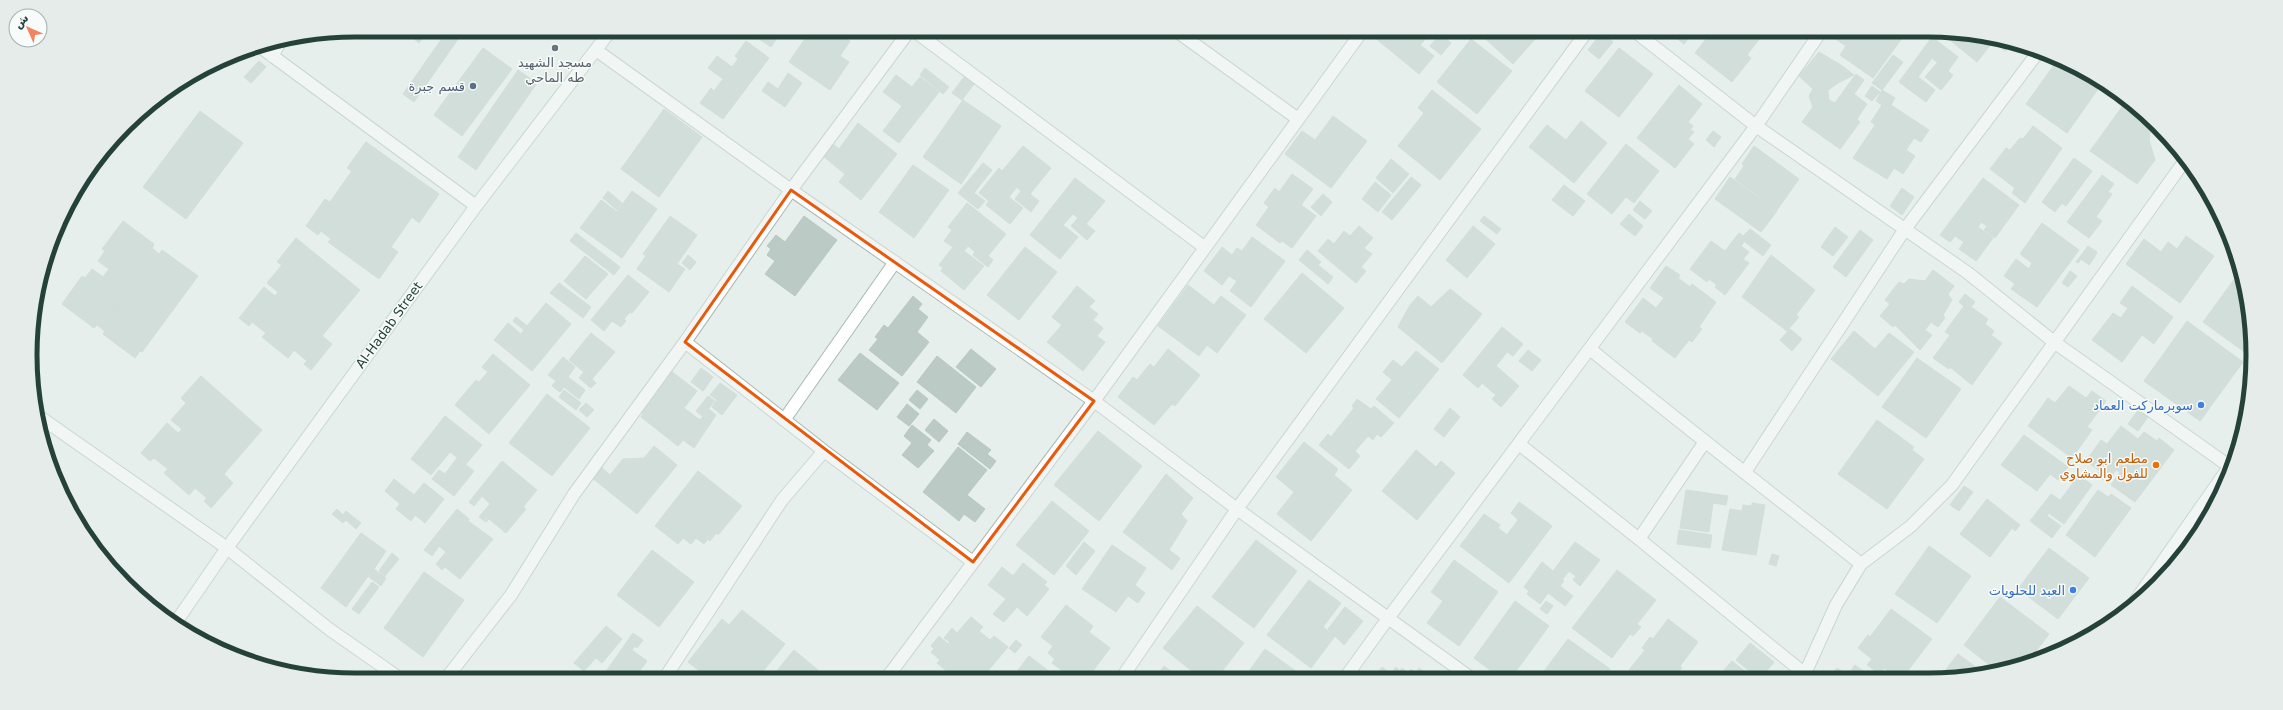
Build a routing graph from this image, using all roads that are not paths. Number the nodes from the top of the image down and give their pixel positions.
1 (605, 37) edge
2 (907, 37) edge
3 (921, 37) edge
4 (1185, 37) edge
5 (1358, 37) edge
6 (1583, 37) edge
7 (1641, 37) edge
8 (1817, 37) edge
9 (277, 47) edge
10 (265, 50) edge
11 (596, 50) junction
12 (272, 56) junction
13 (2035, 56) edge
14 (1298, 119) junction
15 (1756, 126) junction
16 (2182, 164) edge
17 (791, 190) junction
18 (476, 206) junction
19 (1905, 229) junction
20 (1204, 247) junction
21 (895, 262) junction
22 (685, 342) junction
23 (2054, 342) junction
24 (1590, 349) junction
25 (1094, 401) junction
26 (44, 420) edge
27 (784, 420) junction
28 (1704, 443) junction
29 (1519, 444) junction
30 (824, 451) junction
31 (2226, 464) edge
32 (1745, 472) junction
33 (2222, 477) edge
34 (1237, 509) junction
35 (1640, 539) junction
36 (227, 548) junction
37 (973, 562) junction
38 (1861, 564) junction
39 (2144, 588) edge
40 (1389, 617) junction
41 (178, 619) edge
42 (392, 673) edge
43 (451, 673) edge
44 (669, 673) edge
45 (890, 673) edge
46 (1125, 673) edge
47 (1350, 673) edge
48 (1464, 673) edge
49 (1800, 673) edge
50 (1805, 673) edge

1 - 11 street, Al-Hadab Street
2 - 17 street
3 - 20 street
4 - 14 street
5 - 14 street
6 - 34 street
7 - 15 street
8 - 15 street
9 - 12 street
10 - 12 street
11 - 17 street
11 - 18 street, Al-Hadab Street
12 - 18 street
13 - 19 street
14 - 20 street
15 - 19 street
15 - 24 street
16 - 23 street
17 - 21 street
17 - 22 street
18 - 36 street, Al-Hadab Street
19 - 23 street
19 - 32 street
20 - 25 street
21 - 25 street
21 - 27 street
22 - 27 street
22 - 43 street
23 - 31 street
23 - 38 street
24 - 28 street
24 - 29 street
25 - 34 street
25 - 37 street
26 - 36 street
27 - 30 street
28 - 32 street
28 - 35 street
29 - 35 street
29 - 40 street
30 - 37 street
30 - 44 street
32 - 38 street
33 - 39 street
34 - 40 street
34 - 46 street
35 - 49 street
36 - 41 street, Al-Hadab Street
36 - 42 street
37 - 45 street
38 - 50 street
40 - 47 street
40 - 48 street

